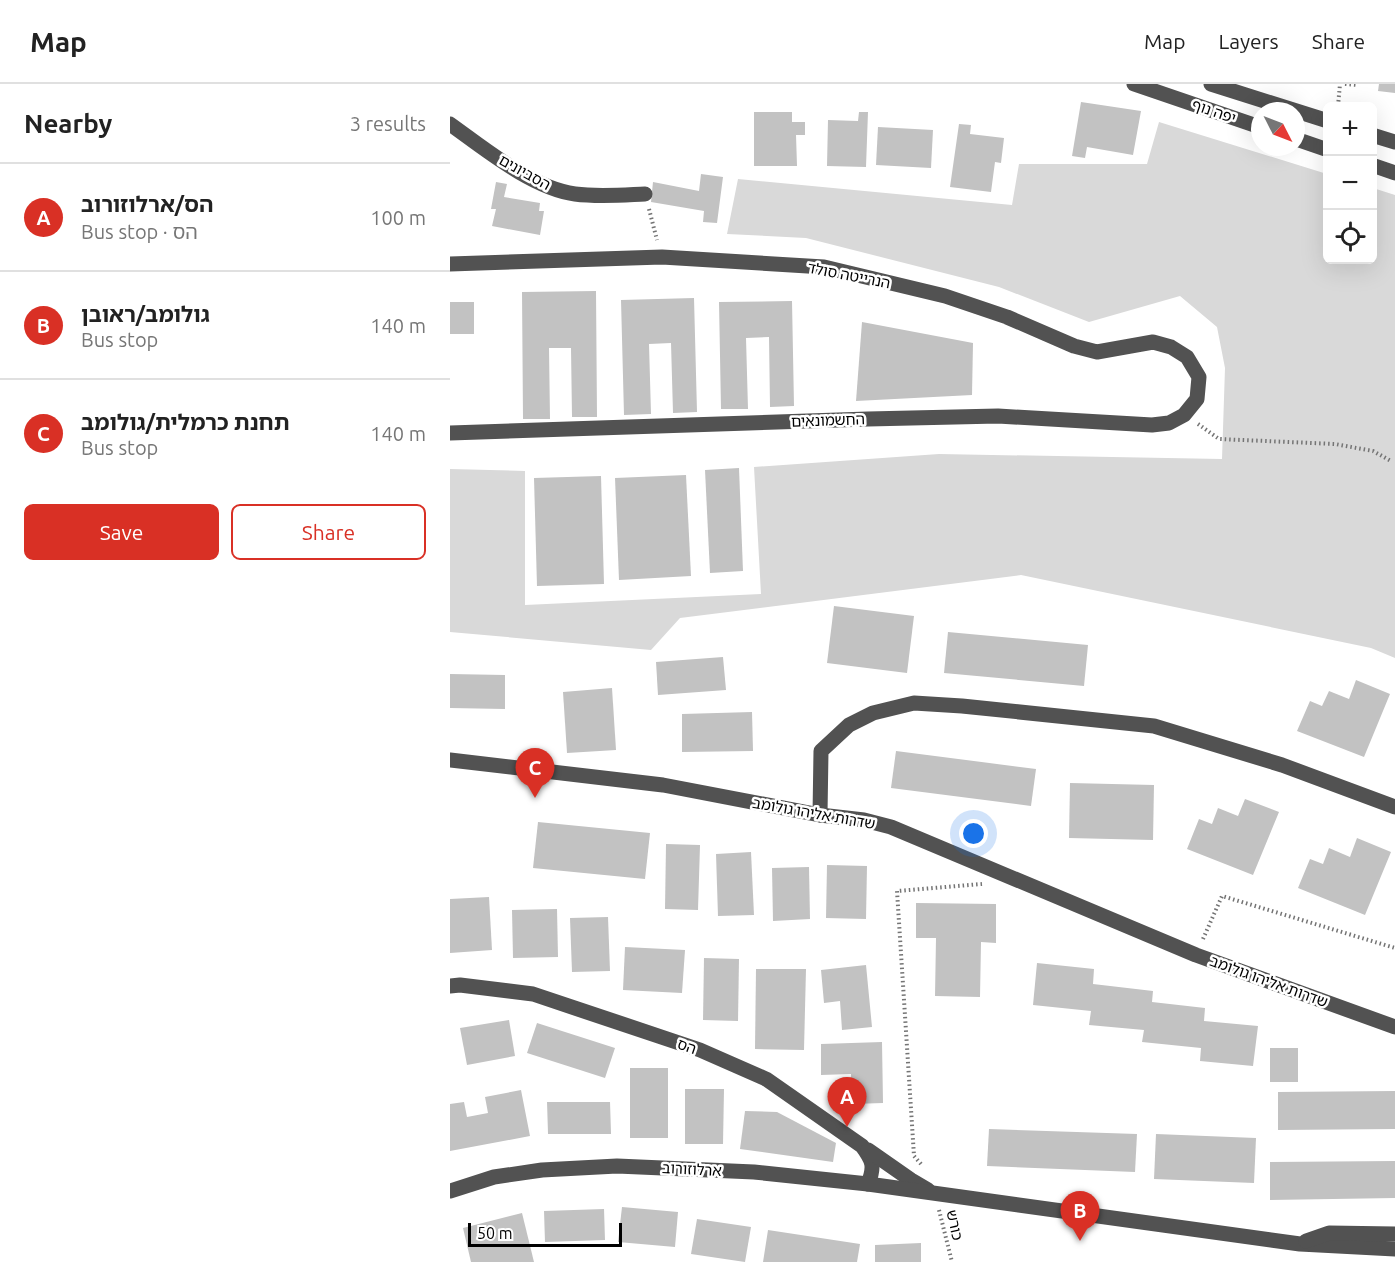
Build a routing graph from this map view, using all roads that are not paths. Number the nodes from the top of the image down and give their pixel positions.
1 (1134, 84) edge
2 (1211, 84) edge
3 (1323, 119) edge
4 (450, 124) edge
5 (1251, 124) edge
6 (1377, 137) edge
7 (1305, 142) edge
8 (1395, 142) edge
9 (1323, 148) edge
10 (1377, 167) edge
11 (1395, 172) edge
12 (645, 194) road end
13 (450, 264) edge
14 (1184, 415) joint
15 (450, 433) edge
16 (450, 760) edge
17 (1395, 807) edge
18 (820, 815) junction
19 (450, 986) edge
20 (1395, 1027) edge
21 (862, 1146) junction
22 (868, 1184) junction
23 (450, 1191) edge
24 (936, 1194) junction
25 (1395, 1234) edge
26 (1300, 1244) junction
27 (1395, 1249) edge

1 - 5 street, יפה נוף
2 - 3 street
4 - 12 street, הסביונים
6 - 8 street
7 - 9 street
10 - 11 street
13 - 14 street, הנרייטה סולד
14 - 15 street, החשמונאים
16 - 18 street, שדרות אליהו גולומב
17 - 18 street
18 - 20 street, שדרות אליהו גולומב
19 - 21 street, הס
21 - 22 street
21 - 24 street, הס
22 - 23 street, ארלוזורוב
22 - 24 street, ארלוזורוב
24 - 26 street
25 - 26 street
26 - 27 street

